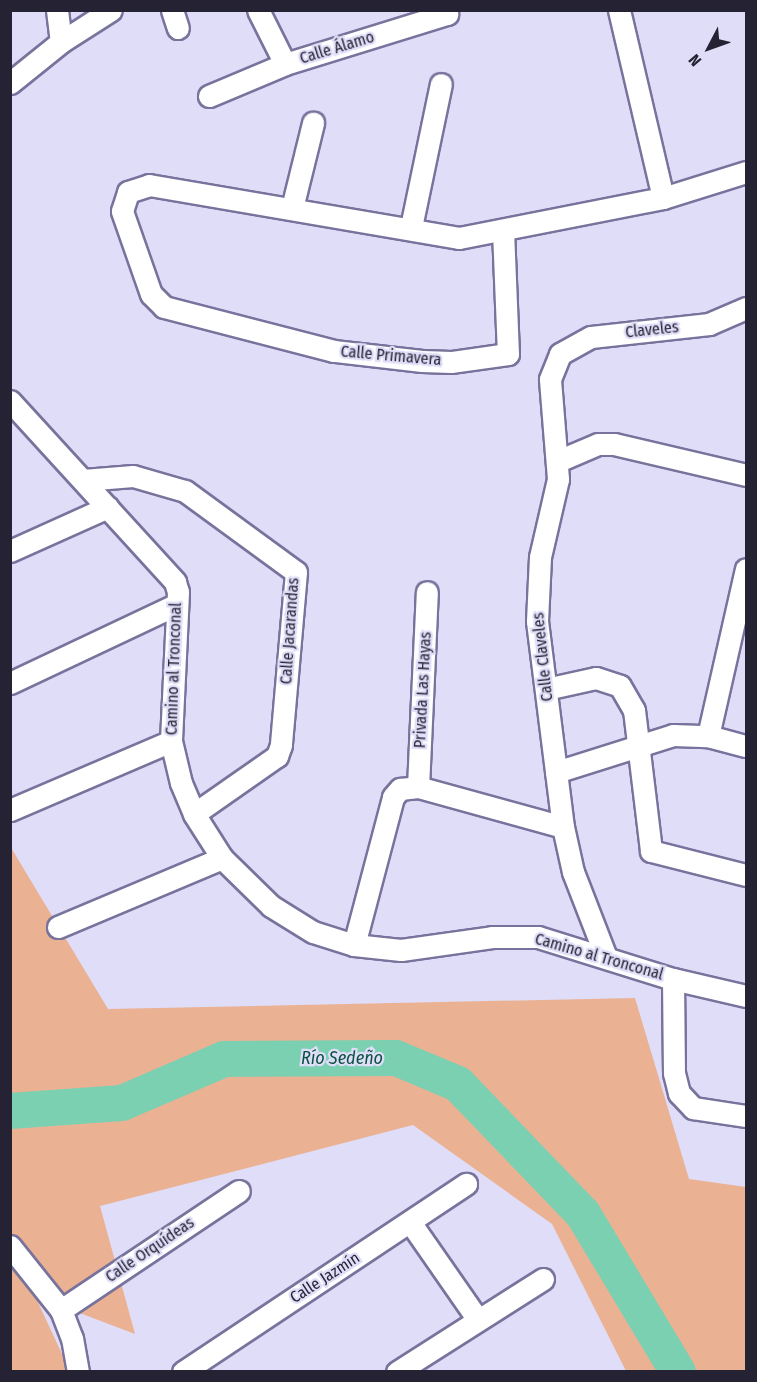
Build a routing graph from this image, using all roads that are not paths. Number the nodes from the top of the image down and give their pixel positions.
1 (57, 10) edge
2 (111, 10) edge
3 (258, 10) edge
4 (619, 10) edge
5 (446, 12) edge
6 (61, 42) junction
7 (285, 64) junction
8 (10, 83) edge
9 (441, 84) dead end
10 (208, 96) dead end
11 (313, 123) dead end
12 (747, 172) edge
13 (663, 198) junction
14 (292, 208) junction
15 (411, 227) junction
16 (502, 230) junction
17 (747, 308) edge
18 (560, 354) joint
19 (13, 408) edge
20 (558, 461) junction
21 (747, 475) edge
22 (83, 480) junction
23 (108, 507) junction
24 (10, 551) edge
25 (747, 569) edge
26 (427, 592) dead end
27 (177, 604) junction
28 (10, 683) edge
29 (546, 689) junction
30 (708, 736) junction
31 (171, 741) junction
32 (747, 746) edge
33 (639, 747) junction
34 (556, 772) junction
35 (409, 788) junction
36 (10, 810) edge
37 (194, 814) junction
38 (563, 827) junction
39 (222, 858) junction
40 (747, 874) edge
41 (58, 927) dead end
42 (354, 945) junction
43 (606, 957) junction
44 (673, 979) junction
45 (747, 996) edge
46 (747, 1116) edge
47 (466, 1184) dead end
48 (239, 1191) dead end
49 (410, 1222) junction
50 (10, 1246) edge
51 (543, 1279) dead end
52 (61, 1310) junction
53 (478, 1320) junction
54 (78, 1371) edge
55 (183, 1371) edge
56 (397, 1371) edge

1 - 6 street
2 - 6 street
3 - 7 street, Calle Álamo
4 - 13 street
5 - 7 street, Calle Álamo
6 - 8 street
7 - 10 street
9 - 15 street
11 - 14 street
12 - 13 street
13 - 16 street
14 - 15 street
14 - 16 street, Calle Primavera
15 - 16 street
17 - 18 street, Claveles
18 - 20 street, Calle Claveles
19 - 22 street, Camino al Tronconal
20 - 21 street
20 - 29 street, Calle Claveles
22 - 23 street, Camino al Tronconal
22 - 37 street, Calle Jacarandas
23 - 24 street
23 - 27 street, Camino al Tronconal
25 - 30 street
26 - 35 street, Privada Las Hayas
27 - 28 street
27 - 31 street, Camino al Tronconal
29 - 33 street
29 - 34 street, Calle Claveles
30 - 32 street
30 - 33 street
31 - 36 street
31 - 37 street, Camino al Tronconal
33 - 34 street
33 - 40 street
34 - 38 street, Calle Claveles
35 - 38 street
35 - 42 street
37 - 39 street, Camino al Tronconal
38 - 43 street, Calle Claveles
39 - 41 street
39 - 42 street, Camino al Tronconal
42 - 43 street, Camino al Tronconal
43 - 44 street, Camino al Tronconal
44 - 45 street, Camino al Tronconal
44 - 46 street
47 - 49 street, Calle Jazmín
48 - 52 street, Calle Orquídeas
49 - 53 street
49 - 55 street, Calle Jazmín
50 - 52 street
51 - 53 street
52 - 54 street
53 - 56 street

